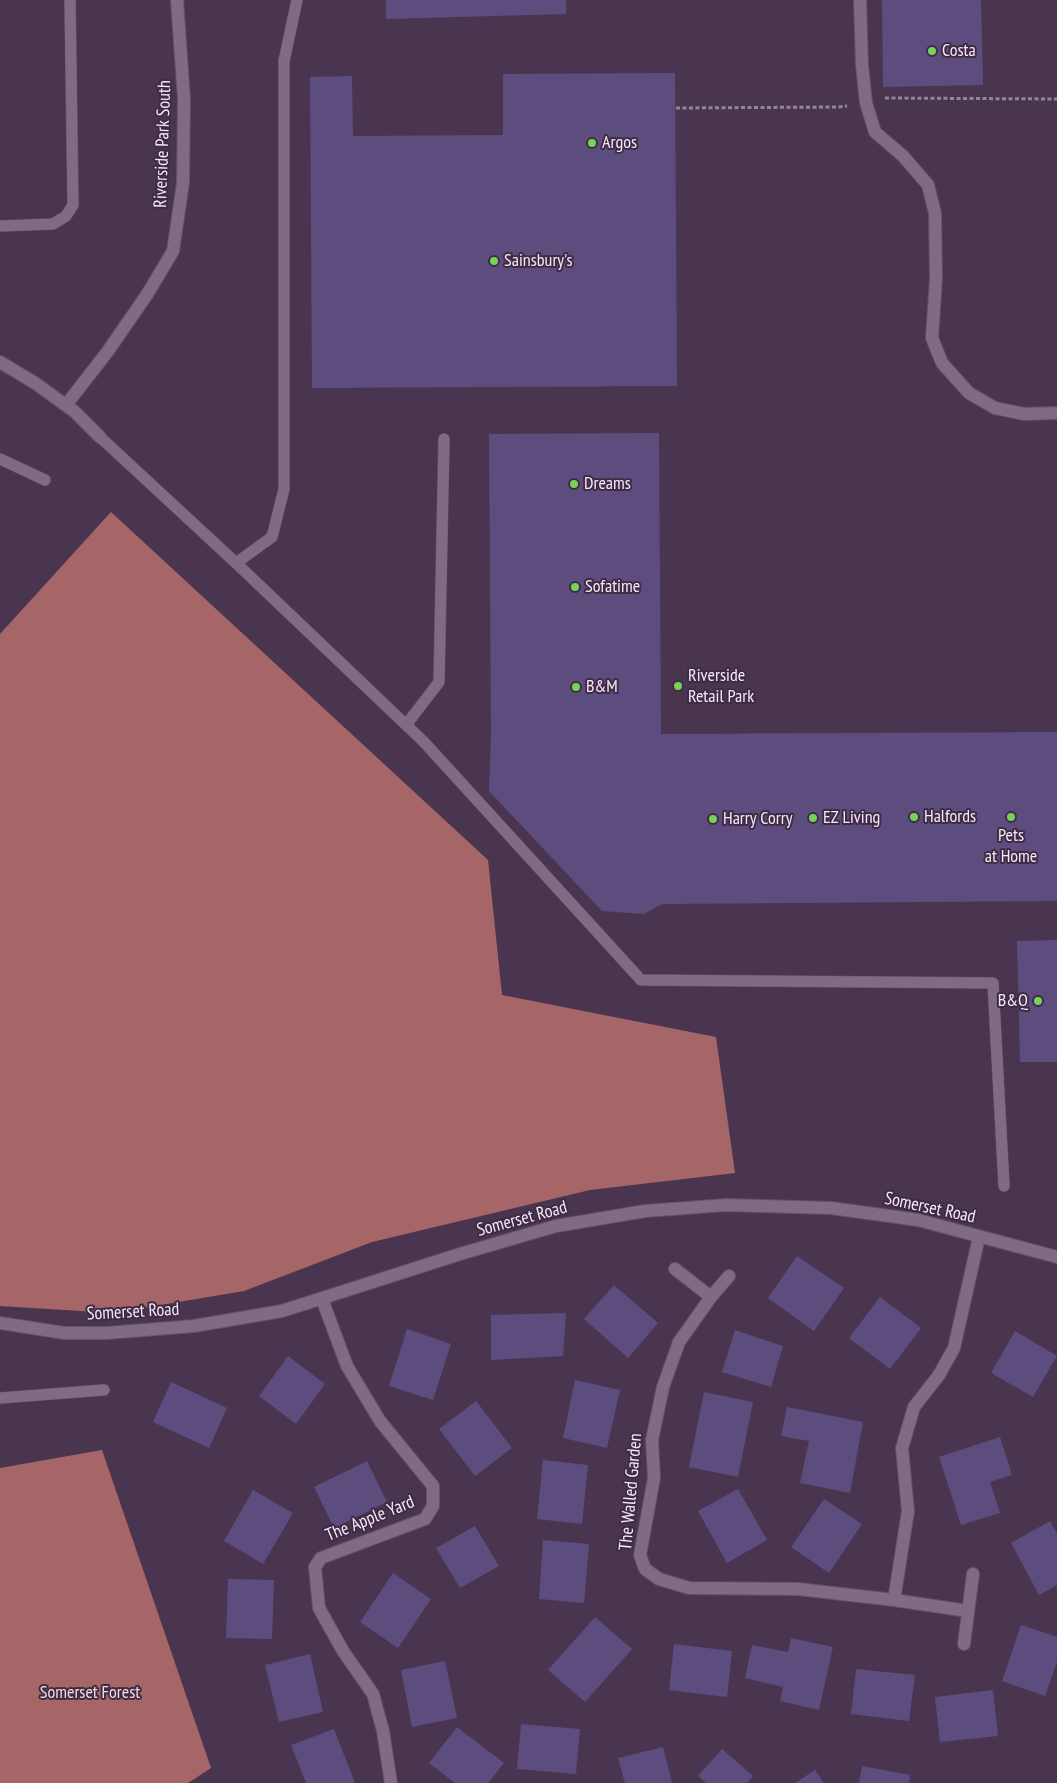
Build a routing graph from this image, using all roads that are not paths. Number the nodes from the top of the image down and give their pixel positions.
1 (70, 0) edge
2 (178, 0) edge
3 (297, 0) edge
4 (860, 0) edge
5 (0, 226) edge
6 (0, 362) edge
7 (66, 405) junction
8 (1057, 413) edge
9 (100, 436) joint
10 (444, 439) dead end
11 (0, 458) edge
12 (45, 480) dead end
13 (236, 563) junction
14 (406, 724) junction
15 (1004, 1186) dead end
16 (979, 1237) junction
17 (1057, 1257) edge
18 (675, 1269) dead end
19 (729, 1276) dead end
20 (711, 1297) junction
21 (322, 1298) junction
22 (0, 1324) edge
23 (104, 1390) dead end
24 (0, 1398) edge
25 (973, 1574) dead end
26 (894, 1600) junction
27 (968, 1611) junction
28 (964, 1644) dead end
29 (391, 1783) edge

1 - 5 lane
2 - 7 street, Riverside Park South
3 - 13 lane
4 - 8 street
6 - 7 street
7 - 9 street
9 - 13 lane
10 - 14 lane
11 - 12 lane
13 - 14 lane
14 - 15 lane
16 - 17 street, Somerset Road
16 - 21 street, Somerset Road
16 - 26 street
18 - 20 street
19 - 20 street, The Walled Garden
20 - 26 street, The Walled Garden
21 - 22 street, Somerset Road
21 - 29 street, The Apple Yard
23 - 24 lane
25 - 27 street
26 - 27 street, The Walled Garden
27 - 28 street

